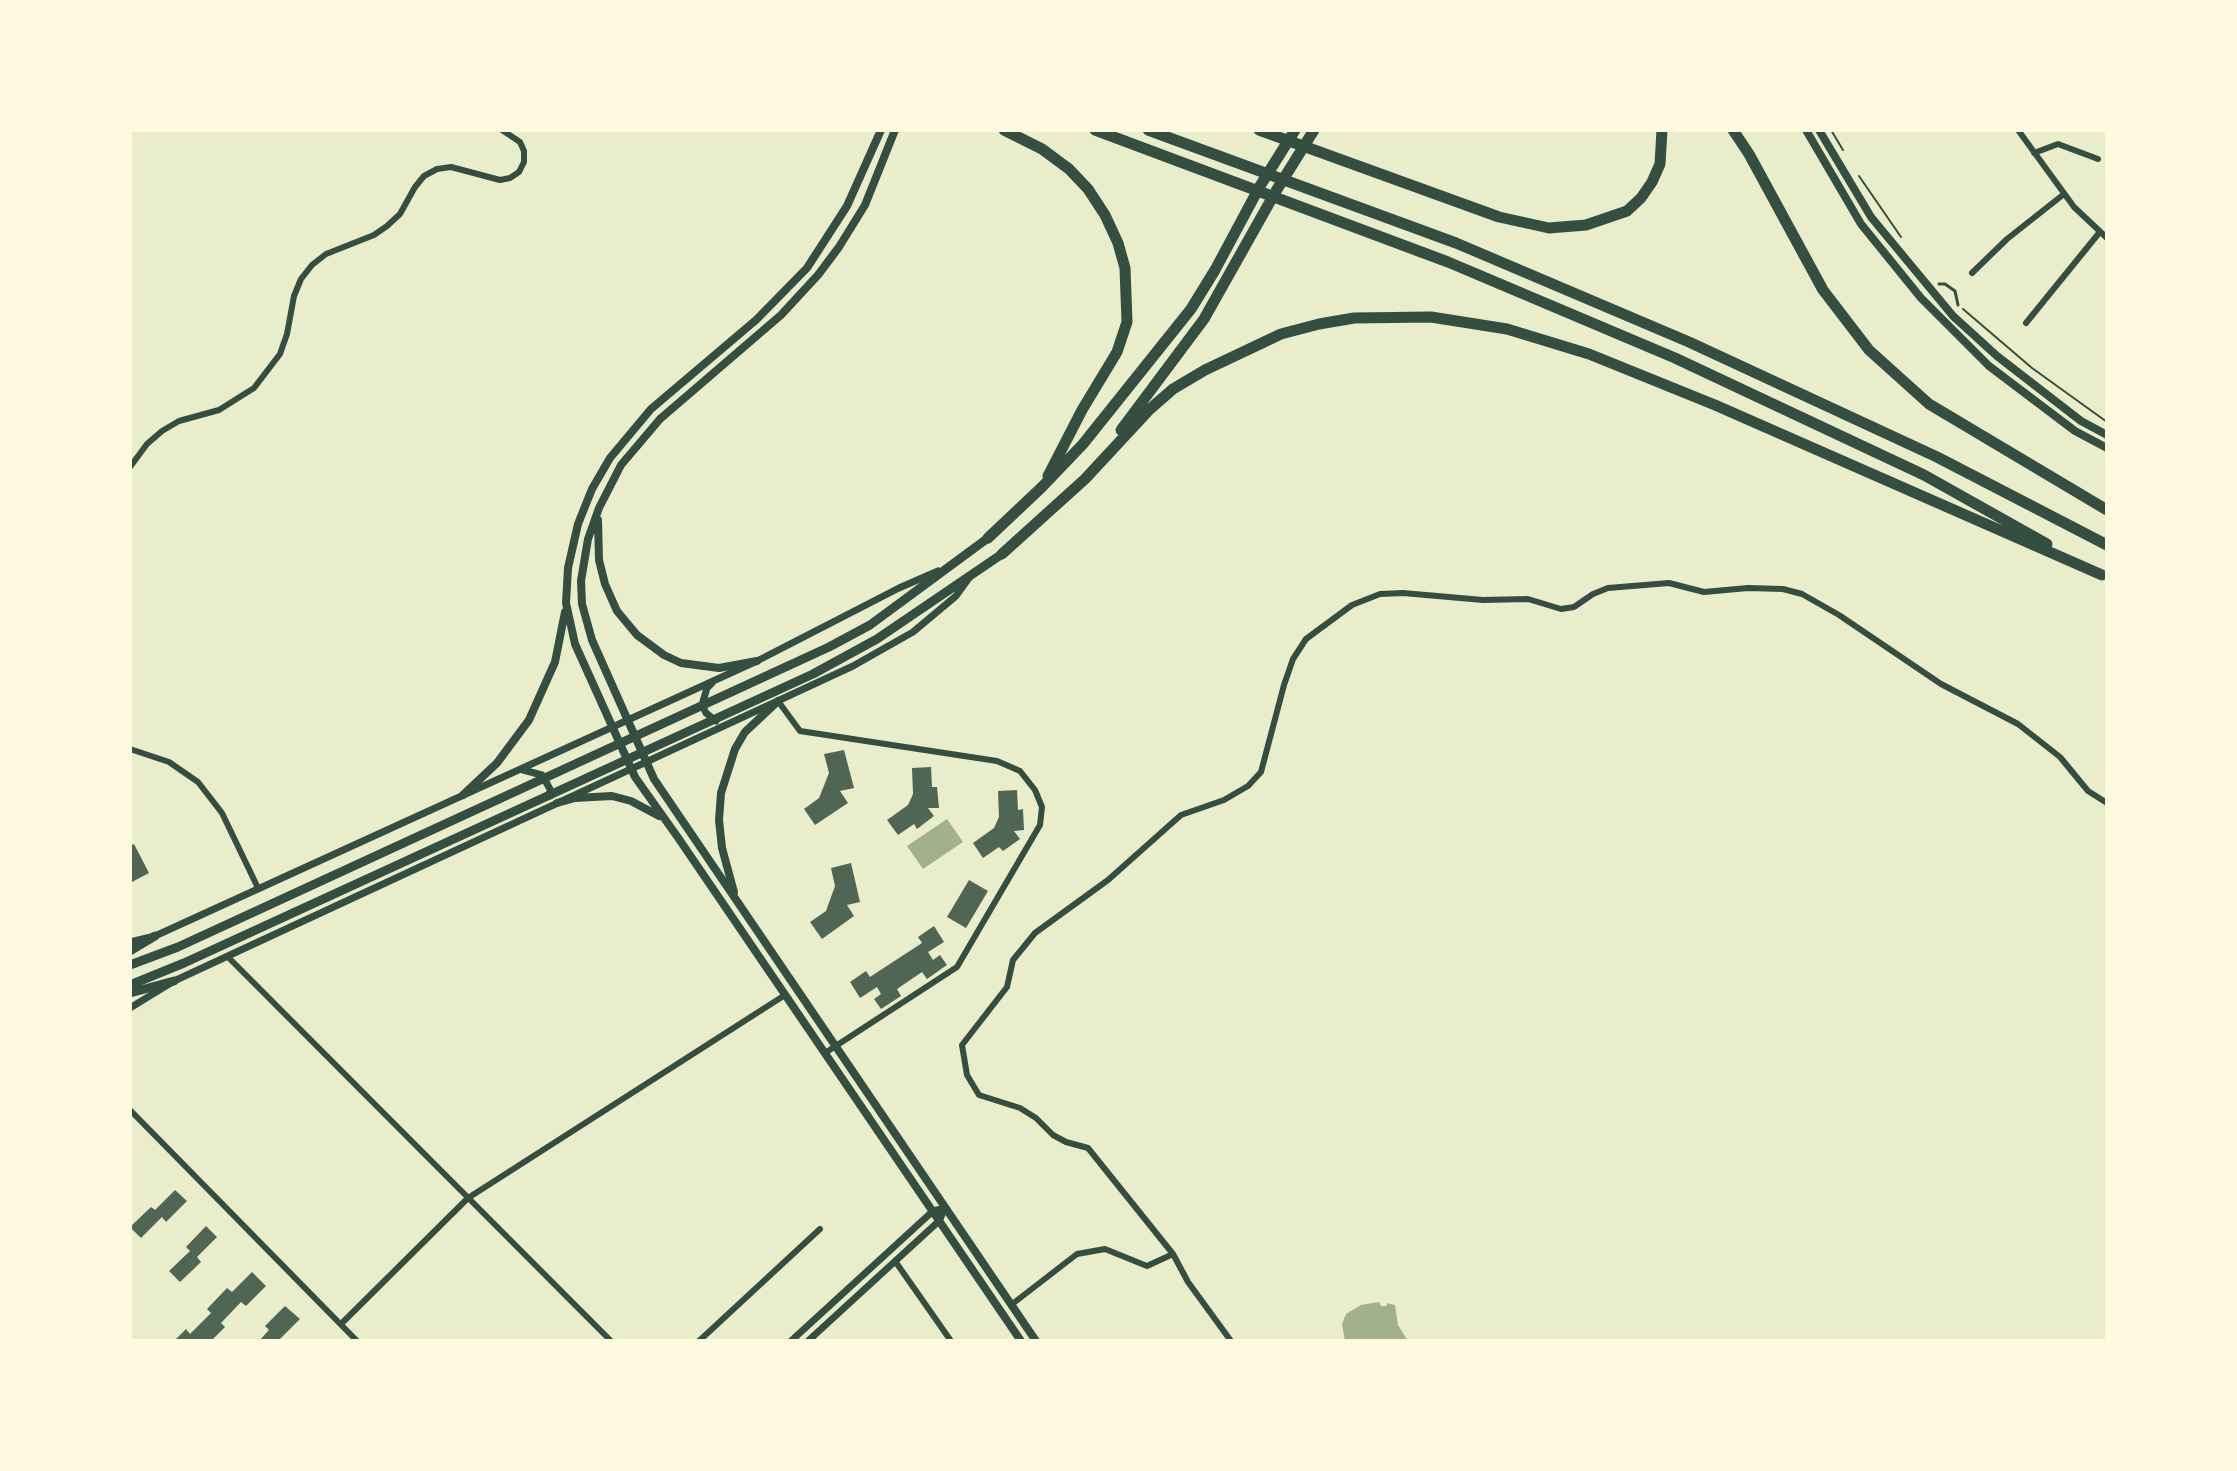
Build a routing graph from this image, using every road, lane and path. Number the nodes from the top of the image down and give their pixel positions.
1 (502, 130) edge
2 (881, 130) edge
3 (895, 130) edge
4 (1004, 130) edge
5 (1095, 130) edge
6 (1148, 130) edge
7 (1259, 130) edge
8 (1295, 130) edge
9 (1314, 130) edge
10 (1662, 130) edge
11 (1733, 130) edge
12 (1806, 130) edge
13 (1819, 130) edge
14 (1831, 130) edge
15 (2018, 130) edge
16 (2034, 153) junction
17 (1847, 158) dead end
18 (2098, 159) dead end
19 (1855, 172) dead end
20 (2064, 194) junction
21 (2099, 233) junction
22 (2107, 238) edge
23 (1904, 241) dead end
24 (1972, 273) dead end
25 (1939, 284) dead end
26 (1958, 305) joint
27 (2026, 323) dead end
28 (2107, 422) edge
29 (2107, 435) edge
30 (2107, 448) edge
31 (130, 467) edge
32 (1085, 479) junction
33 (1042, 487) junction
34 (599, 508) junction
35 (2107, 510) edge
36 (988, 538) joint
37 (2107, 545) edge
38 (1002, 554) joint
39 (954, 565) junction
40 (971, 576) junction
41 (2104, 576) edge
42 (566, 603) junction
43 (757, 661) junction
44 (717, 679) junction
45 (778, 701) junction
46 (627, 720) junction
47 (730, 723) junction
48 (612, 727) junction
49 (130, 749) edge
50 (645, 762) junction
51 (630, 769) junction
52 (517, 770) junction
53 (463, 795) junction
54 (557, 803) junction
55 (2107, 803) edge
56 (544, 809) junction
57 (668, 824) junction
58 (258, 888) junction
59 (738, 904) junction
60 (155, 936) junction
61 (130, 942) edge
62 (130, 951) edge
63 (228, 957) junction
64 (130, 965) edge
65 (174, 981) junction
66 (130, 985) edge
67 (130, 993) edge
68 (785, 995) junction
69 (130, 1008) edge
70 (836, 1047) junction
71 (825, 1053) junction
72 (130, 1110) edge
73 (468, 1198) junction
74 (945, 1208) junction
75 (933, 1211) junction
76 (939, 1221) junction
77 (820, 1229) dead end
78 (1173, 1254) junction
79 (895, 1261) junction
80 (1011, 1305) junction
81 (341, 1324) junction
82 (357, 1341) edge
83 (611, 1341) edge
84 (699, 1341) edge
85 (791, 1341) edge
86 (808, 1341) edge
87 (951, 1341) edge
88 (1021, 1341) edge
89 (1036, 1341) edge
90 (1231, 1341) edge

1 - 31 street
2 - 42 main road
3 - 34 main road
4 - 33 highway
5 - 41 highway
6 - 37 highway
7 - 10 highway
8 - 33 highway
9 - 32 highway
11 - 35 highway
12 - 30 main road
13 - 29 main road
14 - 17 path
15 - 16 street
16 - 18 street
16 - 20 street
19 - 23 path
20 - 21 street
20 - 24 street
21 - 22 street
21 - 27 street
25 - 26 lane
26 - 28 path
32 - 38 highway
32 - 41 highway
33 - 36 highway
34 - 43 main road
34 - 46 main road
36 - 39 main road
38 - 40 main road
39 - 43 street
39 - 64 main road
40 - 45 street
40 - 66 main road
42 - 48 main road
42 - 53 main road
43 - 44 street
44 - 46 street
44 - 47 street
45 - 47 street
45 - 59 main road
45 - 70 street
46 - 48 street
46 - 50 main road
47 - 50 street
48 - 51 main road
48 - 52 street
49 - 58 street
50 - 51 street
50 - 59 main road
51 - 54 street
51 - 57 main road
52 - 53 street
52 - 56 street
53 - 58 street
54 - 56 street
54 - 57 main road
55 - 78 street
56 - 63 street
57 - 68 main road
58 - 60 street
59 - 70 main road
60 - 61 street
60 - 62 main road
63 - 65 street
63 - 73 street
65 - 67 main road
65 - 69 street
68 - 71 main road
68 - 73 street
70 - 71 street
70 - 74 main road
71 - 75 main road
72 - 81 street
73 - 81 street
73 - 83 street
74 - 75 street
74 - 76 street
74 - 80 main road
75 - 76 main road
75 - 85 street
76 - 79 street
76 - 88 main road
77 - 84 street
78 - 80 street
78 - 90 street
79 - 86 street
79 - 87 street
80 - 89 main road
81 - 82 street

